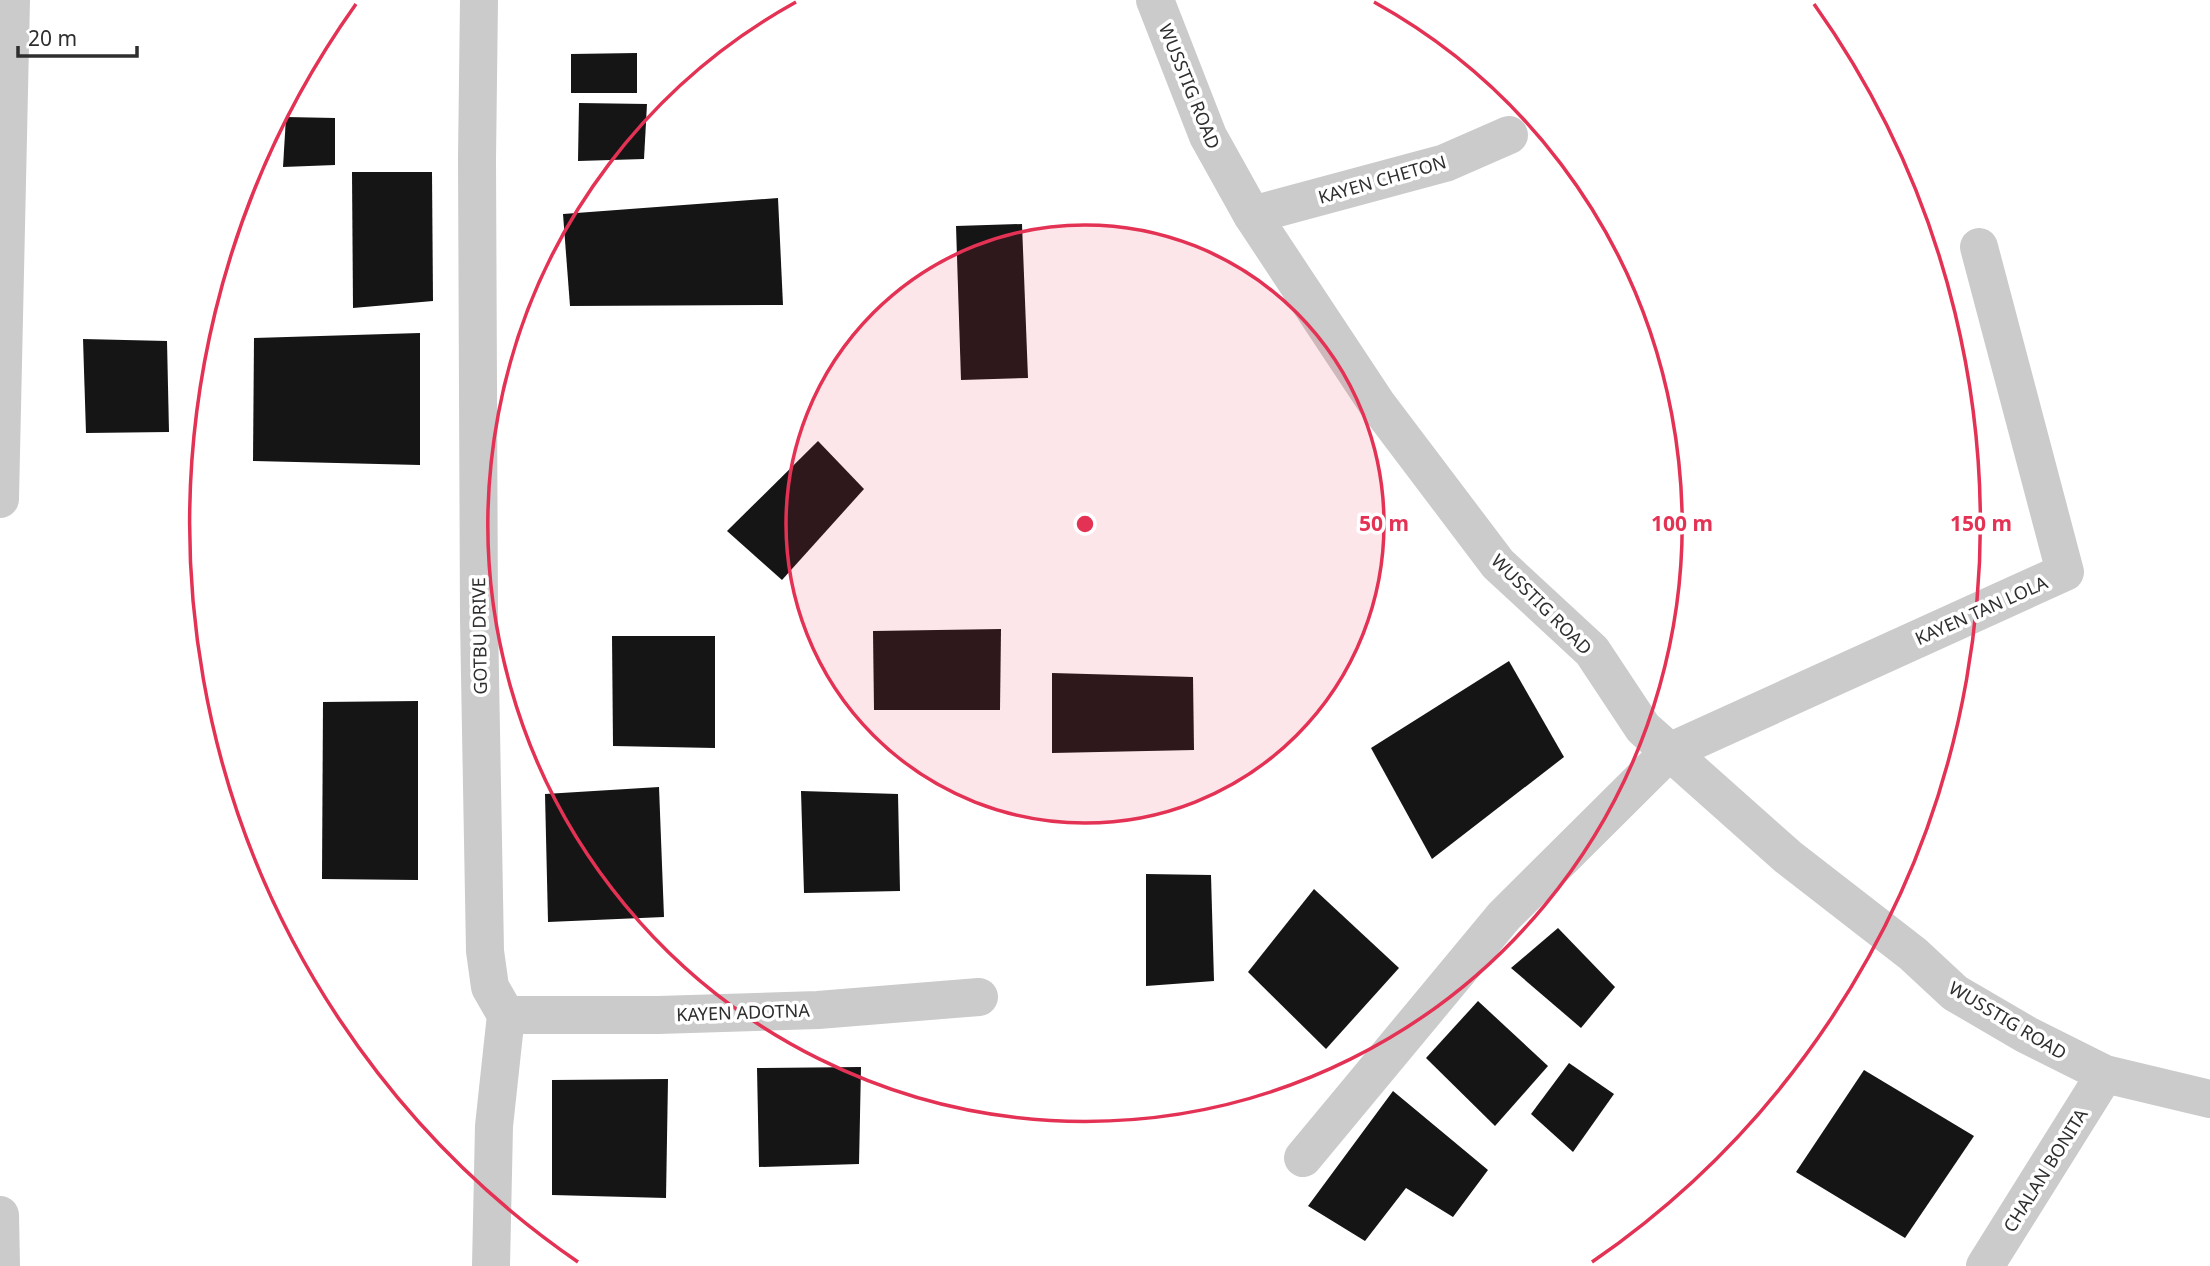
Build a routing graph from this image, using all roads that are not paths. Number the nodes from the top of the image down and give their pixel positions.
1 (11, 0) edge
2 (480, 0) edge
3 (1155, 0) edge
4 (1509, 135) dead end
5 (1252, 215) junction
6 (1979, 247) dead end
7 (0, 499) edge
8 (1669, 752) junction
9 (979, 997) dead end
10 (506, 1016) junction
11 (2105, 1074) junction
12 (2210, 1099) edge
13 (1303, 1158) dead end
14 (0, 1215) edge
15 (1, 1266) edge
16 (491, 1266) edge
17 (1985, 1266) edge

1 - 7 street
2 - 10 street, GOTBU DRIVE
3 - 5 street, WUSSTIG ROAD
4 - 5 street, KAYEN CHETON
5 - 8 street, WUSSTIG ROAD
6 - 8 street, KAYEN TAN LOLA
8 - 11 street, WUSSTIG ROAD
8 - 13 street
9 - 10 street, KAYEN ADOTNA
10 - 16 street
11 - 12 street, WUSSTIG ROAD
11 - 17 street, CHALAN BONITA
14 - 15 street

